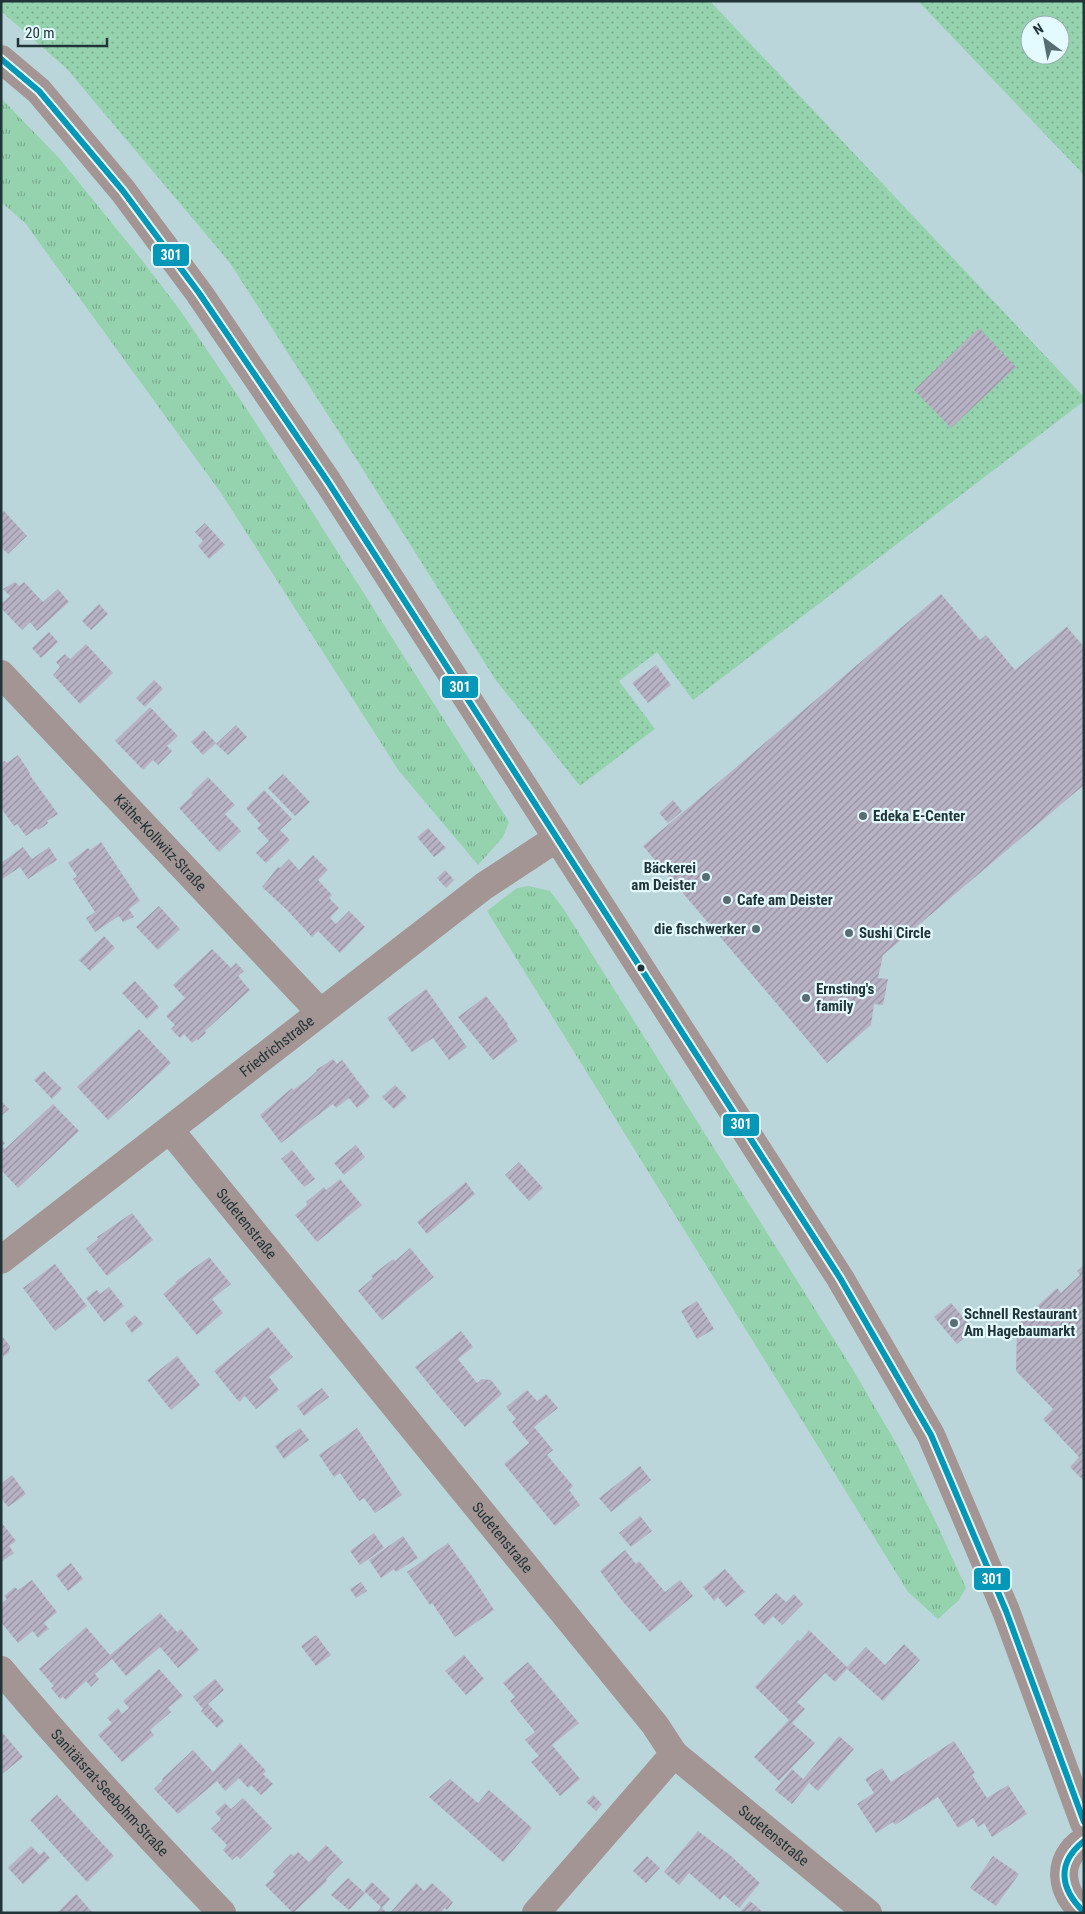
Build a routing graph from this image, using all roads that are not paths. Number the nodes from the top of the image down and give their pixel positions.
1 (1, 59) edge
2 (1, 674) edge
3 (557, 838) junction
4 (320, 1012) junction
5 (170, 1130) junction
6 (1, 1260) edge
7 (1, 1670) edge
8 (674, 1754) junction
9 (1084, 1823) edge
10 (1084, 1841) edge
11 (1075, 1910) edge
12 (222, 1913) edge
13 (536, 1913) edge
14 (868, 1913) edge

1 - 3 street
2 - 4 street, Käthe-Kollwitz-Straße
3 - 4 street, Friedrichstraße
3 - 9 street
4 - 5 street, Friedrichstraße
5 - 6 street, Friedrichstraße
5 - 8 street, Sudetenstraße
7 - 12 street, Sanitätsrat-Seebohm-Straße
8 - 13 street
8 - 14 street, Sudetenstraße
10 - 11 street

